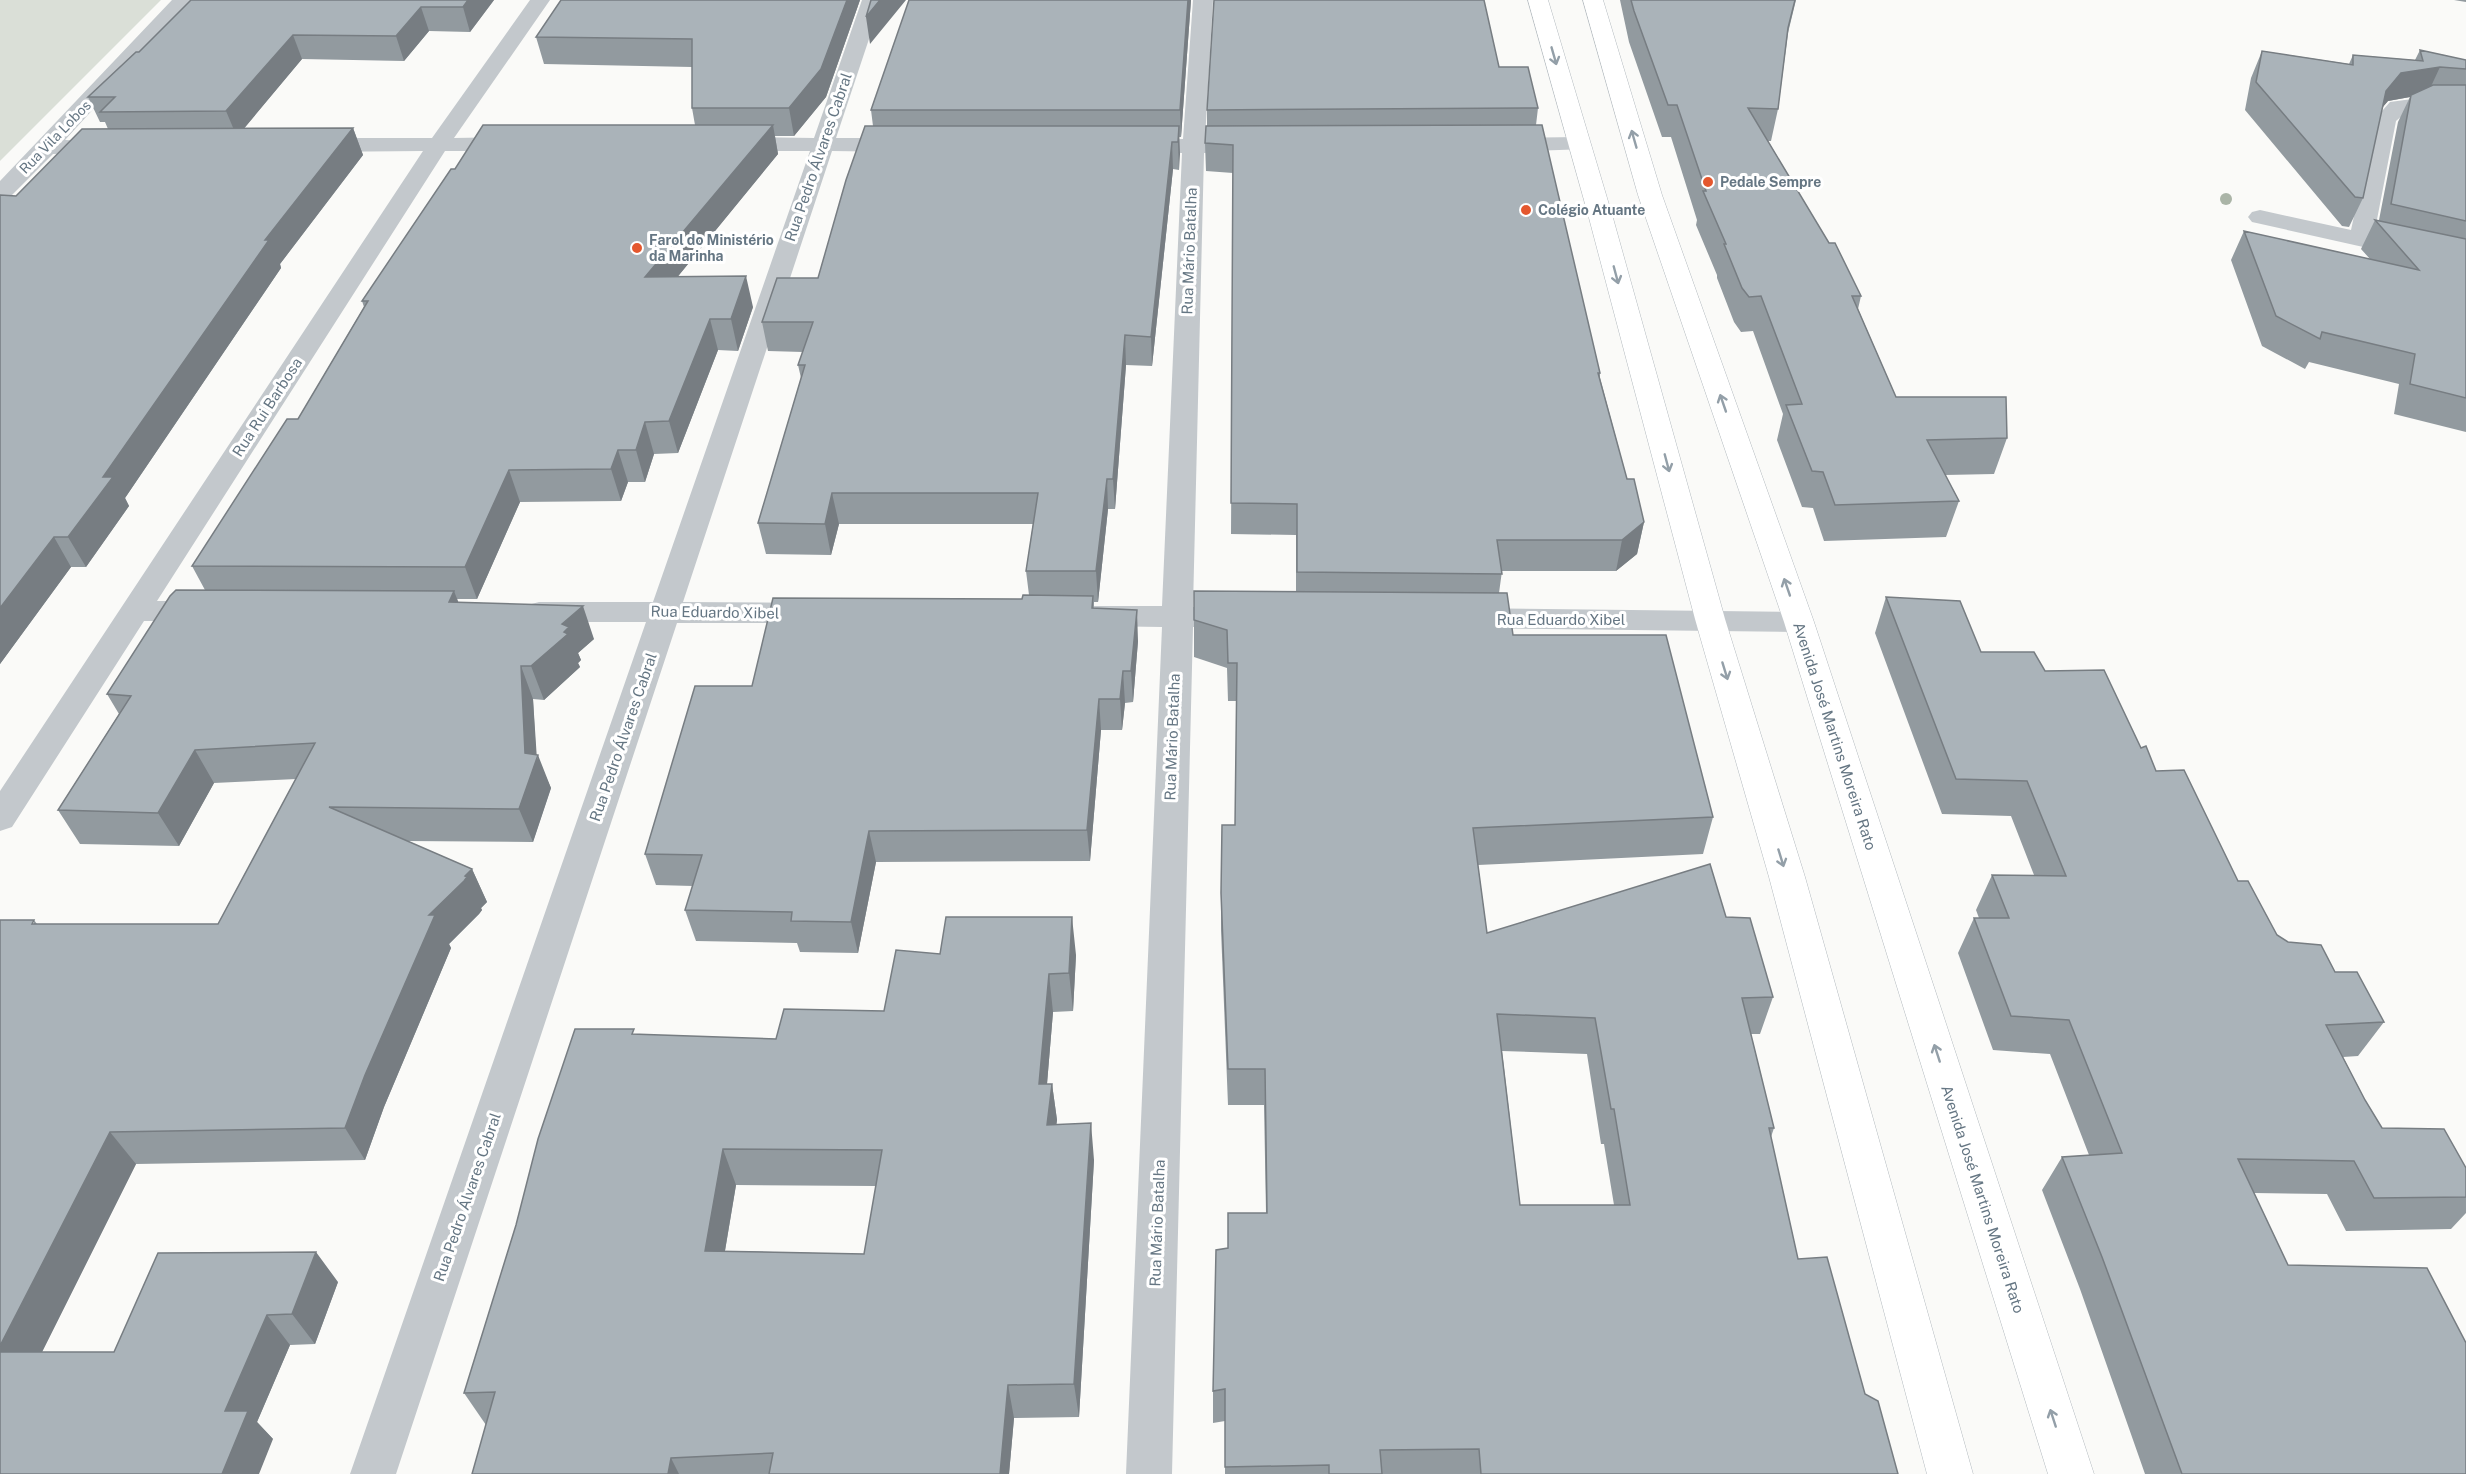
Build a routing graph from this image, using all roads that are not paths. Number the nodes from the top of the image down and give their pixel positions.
1 (183, 0) edge
2 (540, 0) edge
3 (872, 0) edge
4 (1203, 0) edge
5 (1538, 0) edge
6 (1593, 0) edge
7 (2466, 105) edge
8 (439, 143) junction
9 (532, 144) edge
10 (706, 144) edge
11 (823, 144) junction
12 (1579, 144) junction
13 (296, 145) edge
14 (918, 145) edge
15 (1486, 145) edge
16 (130, 146) edge
17 (1109, 146) edge
18 (1275, 146) edge
19 (47, 147) junction
20 (1193, 147) junction
21 (0, 194) edge
22 (2260, 217) dead end
23 (2361, 239) junction
24 (2466, 263) edge
25 (135, 611) junction
26 (229, 611) edge
27 (512, 612) edge
28 (665, 612) junction
29 (843, 614) edge
30 (1069, 616) edge
31 (1176, 617) junction
32 (1259, 618) edge
33 (1437, 618) edge
34 (1710, 620) junction
35 (1799, 622) junction
36 (0, 818) edge
37 (373, 1474) edge
38 (1149, 1474) edge
39 (1950, 1474) edge
40 (2071, 1474) edge

1 - 19 street, Rua Vila Lobos
2 - 8 street, Rua Rui Barbosa
3 - 11 street, Rua Pedro Álvares Cabral
4 - 20 street, Rua Mário Batalha
5 -> 12 street
35 -> 6 street, Avenida José Martins Moreira Rato
7 - 23 street
8 - 9 street
8 - 13 street
8 - 25 street, Rua Rui Barbosa
10 - 11 street
11 - 14 street
11 - 28 street, Rua Pedro Álvares Cabral
12 - 15 street
12 -> 34 street
16 - 19 street
17 - 20 street
18 - 20 street
19 - 21 street, Rua Vila Lobos
20 - 31 street, Rua Mário Batalha
22 - 23 street
23 - 24 street
25 - 26 street
25 - 36 street, Rua Rui Barbosa
27 - 28 street, Rua Eduardo Xibel
28 - 29 street, Rua Eduardo Xibel
28 - 37 street, Rua Pedro Álvares Cabral
30 - 31 street
31 - 32 street
31 - 38 street, Rua Mário Batalha
33 - 34 street, Rua Eduardo Xibel
34 - 35 street, Rua Eduardo Xibel
34 -> 39 street
40 -> 35 street, Avenida José Martins Moreira Rato

